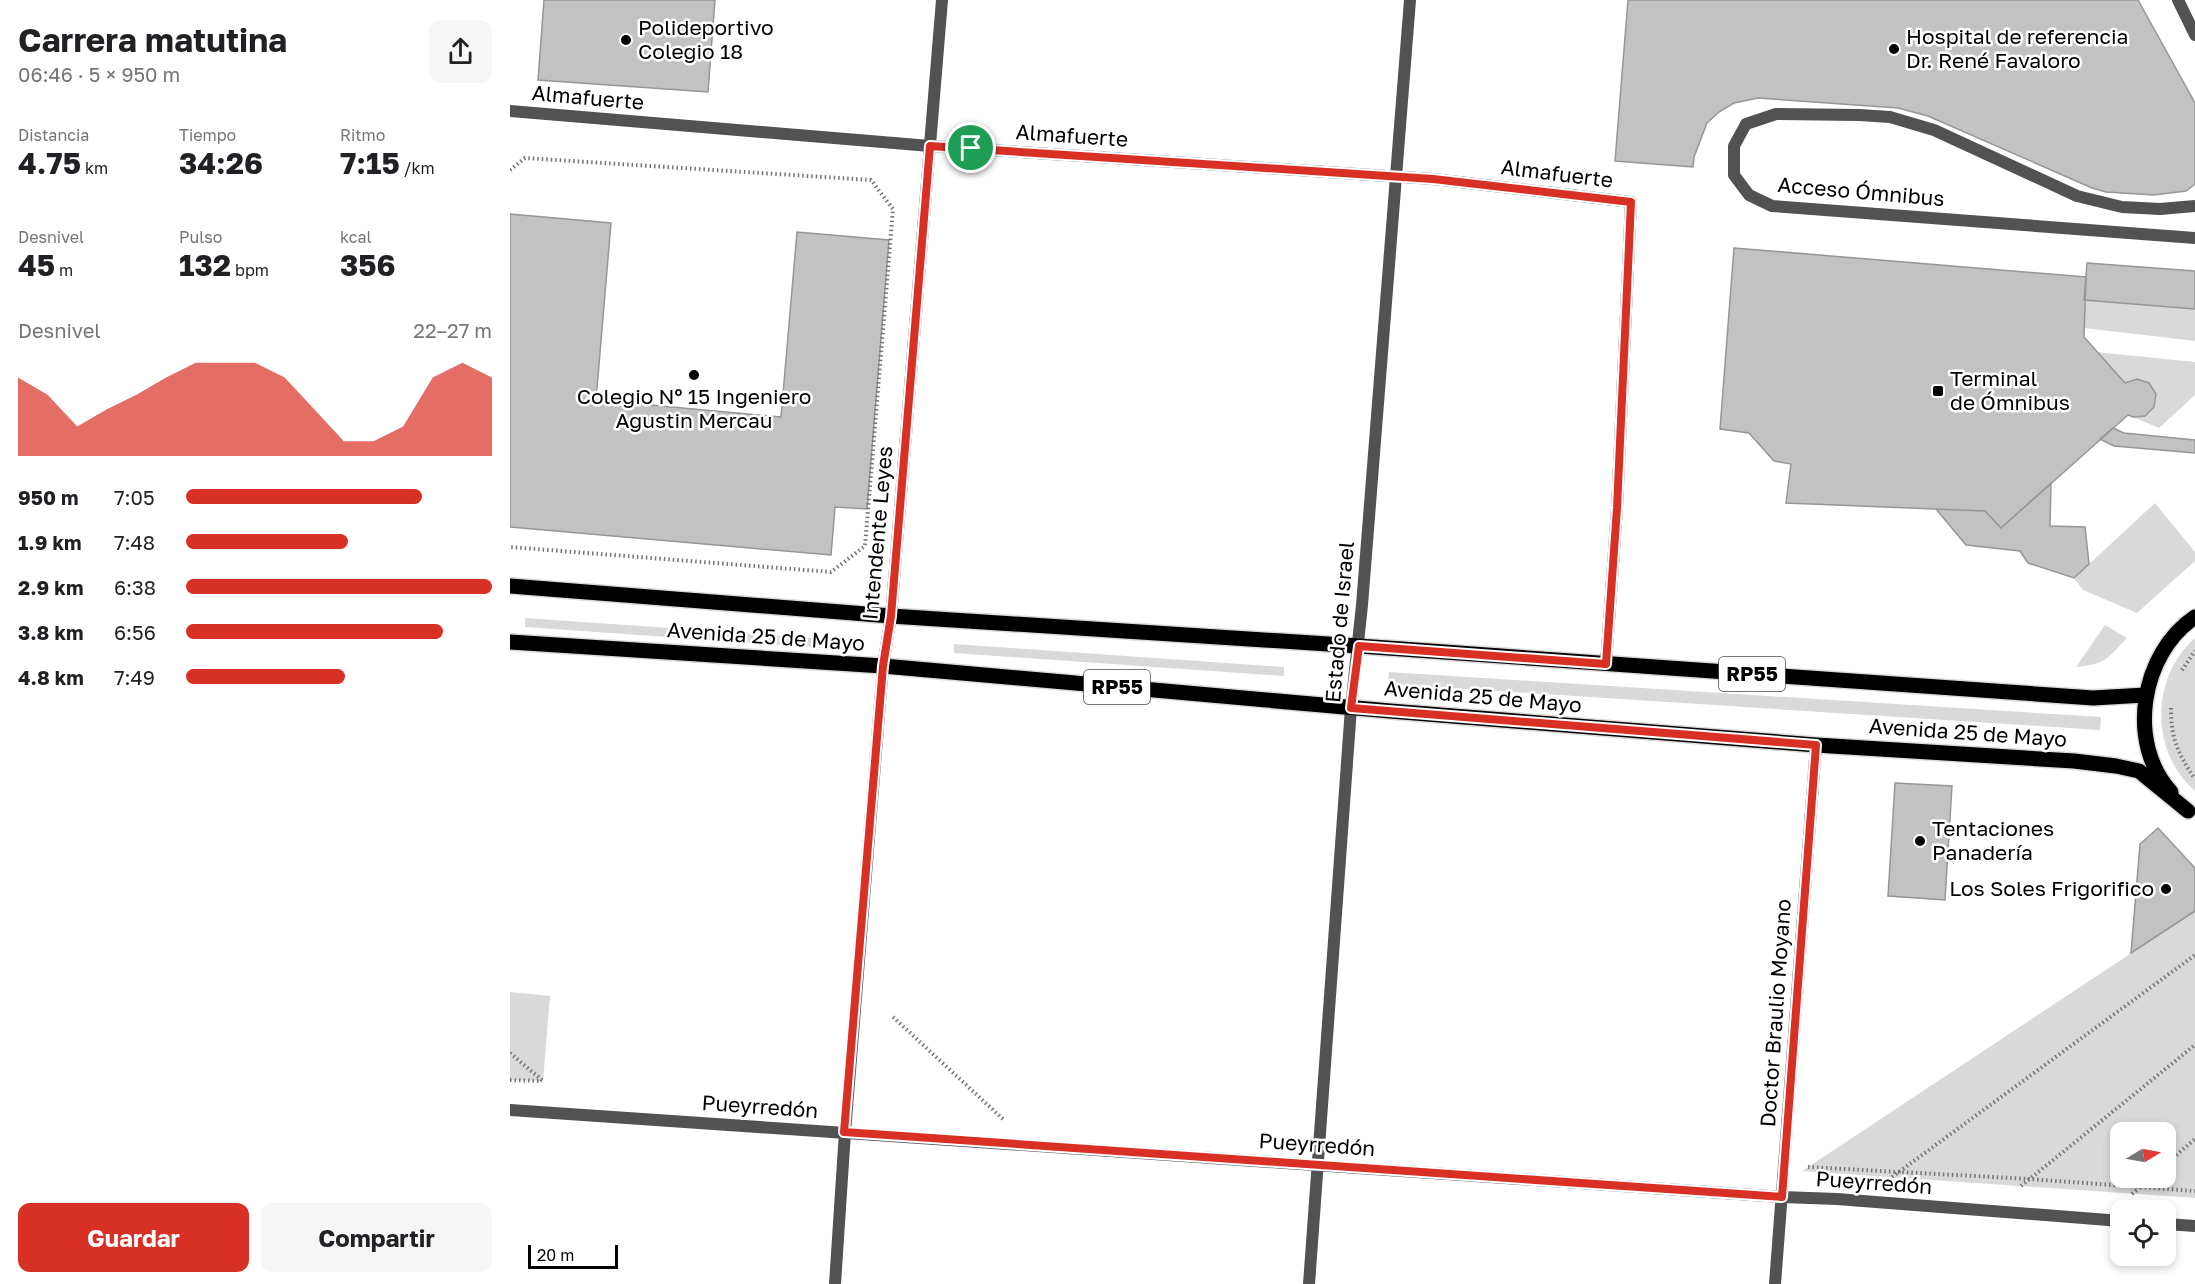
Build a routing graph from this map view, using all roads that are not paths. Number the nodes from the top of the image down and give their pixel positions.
1 (942, 0) edge
2 (1410, 0) edge
3 (2178, 0) edge
4 (2195, 35) edge
5 (510, 111) edge
6 (930, 146) junction
7 (1396, 177) junction
8 (2195, 206) edge
9 (2195, 238) edge
10 (510, 586) edge
11 (891, 616) junction
12 (2195, 617) edge
13 (510, 642) edge
14 (1359, 646) junction
15 (1606, 664) junction
16 (883, 666) junction
17 (2145, 695) junction
18 (1351, 708) junction
19 (1816, 745) junction
20 (2192, 813) edge
21 (510, 1110) edge
22 (844, 1132) junction
23 (1318, 1165) junction
24 (1782, 1197) junction
25 (2110, 1220) edge
26 (2176, 1225) edge
27 (2195, 1226) edge
28 (835, 1284) edge
29 (1309, 1284) edge
30 (1775, 1284) edge

1 - 6 street, Intendente Leyes
2 - 7 street, Estado de Israel
3 - 4 street
5 - 6 street, Almafuerte
6 - 7 street, Almafuerte
6 - 11 street, Intendente Leyes
7 - 14 street, Estado de Israel
7 - 15 street, Almafuerte
8 - 9 street, Acceso Ómnibus
10 - 11 main road, Avenida 25 de Mayo / RP55
11 - 14 main road, Avenida 25 de Mayo / RP55
11 - 16 street, Intendente Leyes
12 - 17 main road, Avenida 25 de Mayo / RP55
13 - 16 main road, Avenida 25 de Mayo / RP55
14 - 15 main road, Avenida 25 de Mayo / RP55
14 - 18 street, Estado de Israel
15 - 17 main road, Avenida 25 de Mayo / RP55
16 - 18 main road, Avenida 25 de Mayo / RP55
16 - 22 street, Intendente Leyes
17 - 20 main road, Avenida 25 de Mayo / RP55
18 - 19 main road, Avenida 25 de Mayo / RP55
18 - 23 street, Estado de Israel
19 - 20 main road, Avenida 25 de Mayo / RP55
19 - 24 street, Doctor Braulio Moyano
21 - 22 street, Pueyrredón
22 - 23 street, Pueyrredón
22 - 28 street, Intendente Leyes
23 - 24 street, Pueyrredón
23 - 29 street, Estado de Israel
24 - 25 street, Pueyrredón
24 - 30 street, Doctor Braulio Moyano
26 - 27 street

